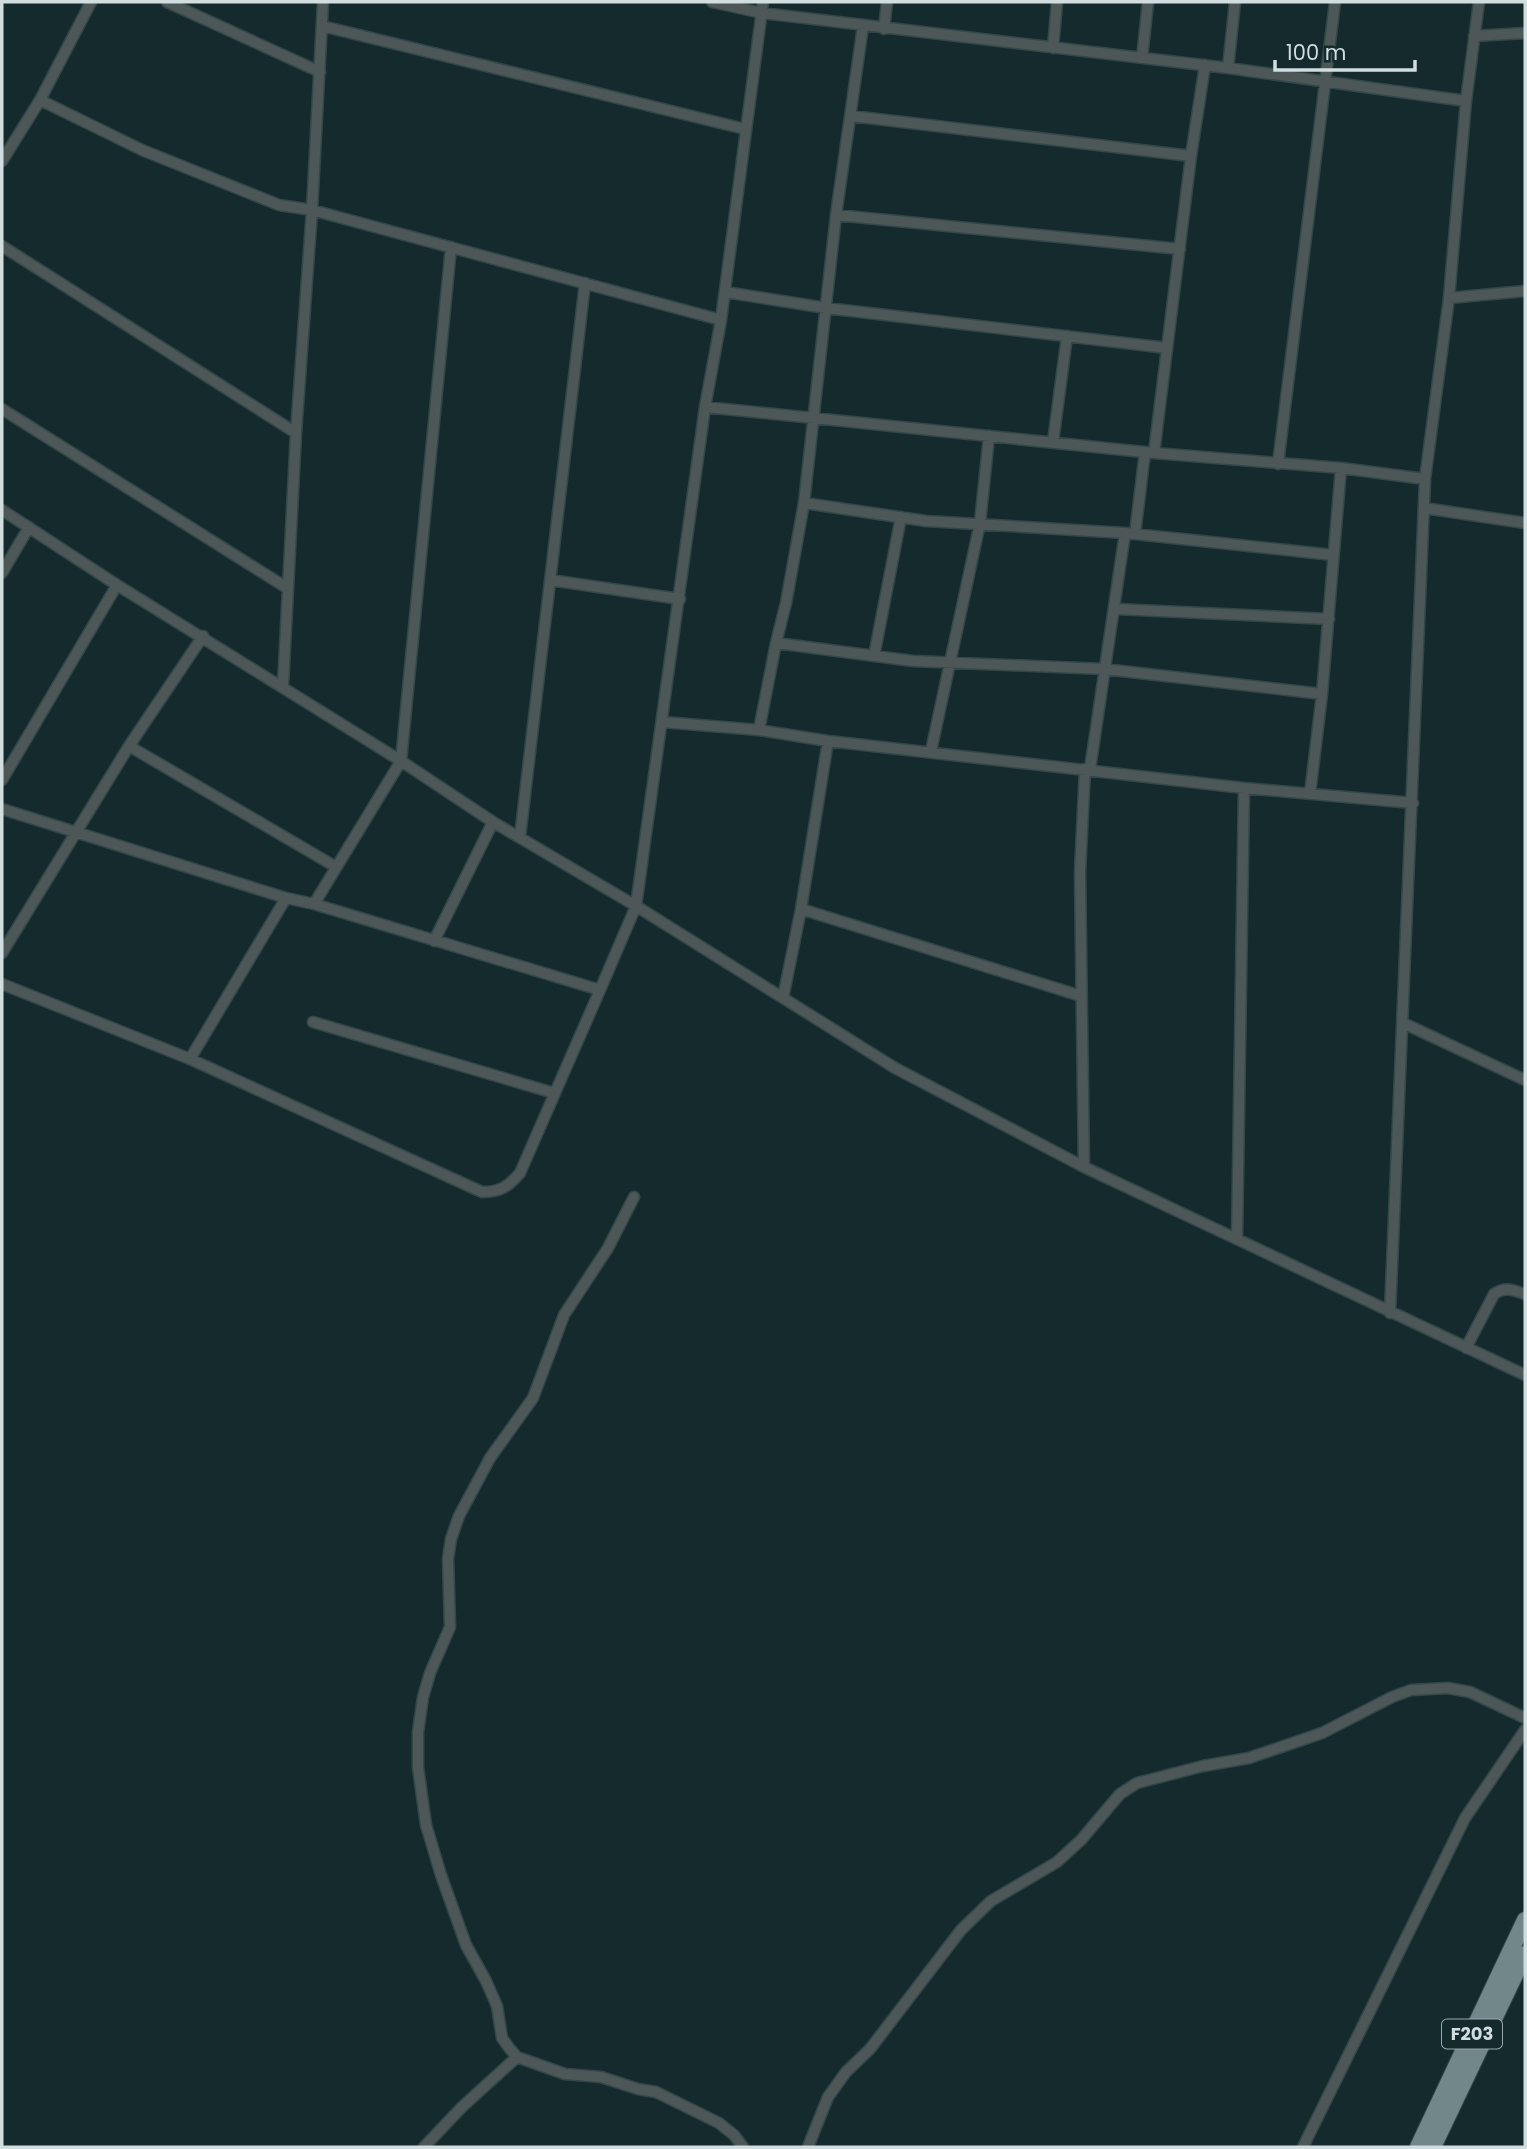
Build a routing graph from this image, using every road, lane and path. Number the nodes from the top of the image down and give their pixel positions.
1 (91, 2) edge
2 (167, 2) edge
3 (323, 2) edge
4 (712, 2) edge
5 (887, 2) edge
6 (1057, 2) edge
7 (1148, 2) edge
8 (1235, 2) edge
9 (1335, 2) edge
10 (1479, 2) edge
11 (762, 7) edge
12 (322, 26) junction
13 (863, 26) junction
14 (884, 29) junction
15 (1525, 33) edge
16 (1474, 36) junction
17 (1053, 48) junction
18 (1142, 58) junction
19 (1205, 65) junction
20 (1228, 68) junction
21 (320, 72) junction
22 (1326, 82) junction
23 (40, 100) junction
24 (1466, 101) junction
25 (851, 116) junction
26 (745, 129) junction
27 (1191, 156) junction
28 (2, 161) edge
29 (312, 210) junction
30 (836, 215) junction
31 (2, 246) edge
32 (452, 247) junction
33 (1180, 249) junction
34 (585, 283) junction
35 (1525, 291) edge
36 (725, 292) junction
37 (1448, 298) junction
38 (826, 308) junction
39 (721, 320) junction
40 (1067, 336) junction
41 (1167, 348) junction
42 (705, 407) junction
43 (2, 410) edge
44 (815, 419) junction
45 (296, 433) junction
46 (989, 436) junction
47 (1054, 442) junction
48 (1149, 452) junction
49 (1278, 464) junction
50 (1341, 468) junction
51 (1425, 480) junction
52 (804, 503) junction
53 (1424, 508) junction
54 (2, 510) edge
55 (901, 517) junction
56 (980, 523) junction
57 (1525, 523) edge
58 (29, 527) junction
59 (1130, 533) junction
60 (1333, 555) junction
61 (2, 573) edge
62 (550, 580) junction
63 (117, 585) junction
64 (287, 588) junction
65 (680, 599) junction
66 (1115, 609) junction
67 (1329, 619) junction
68 (202, 636) junction
69 (776, 643) junction
70 (874, 656) junction
71 (949, 661) junction
72 (1104, 668) junction
73 (283, 687) junction
74 (1322, 694) junction
75 (663, 722) junction
76 (759, 730) junction
77 (828, 741) junction
78 (129, 747) junction
79 (931, 751) junction
80 (401, 761) junction
81 (1088, 769) junction
82 (2, 780) edge
83 (1244, 788) junction
84 (1310, 794) junction
85 (1413, 803) junction
86 (2, 809) edge
87 (493, 822) junction
88 (76, 832) junction
89 (520, 837) junction
90 (335, 867) junction
91 (286, 898) junction
92 (314, 904) junction
93 (636, 906) junction
94 (801, 909) junction
95 (434, 941) junction
96 (2, 953) edge
97 (2, 984) edge
98 (600, 990) junction
99 (1081, 996) junction
100 (783, 998) junction
101 (313, 1022) dead end
102 (1403, 1023) junction
103 (190, 1059) junction
104 (1525, 1080) edge
105 (554, 1093) junction
106 (1084, 1167) junction
107 (634, 1197) dead end
108 (1237, 1239) junction
109 (1525, 1294) edge
110 (1390, 1313) junction
111 (1466, 1348) junction
112 (1525, 1375) edge
113 (1525, 1718) edge
114 (1525, 1730) edge
115 (1525, 1920) edge
116 (1525, 1954) edge
117 (517, 2057) junction
118 (424, 2147) edge
119 (743, 2147) edge
120 (808, 2147) edge
121 (1303, 2147) edge
122 (1418, 2147) edge
123 (1433, 2147) edge

1 - 23 street
2 - 21 street
3 - 12 street
4 - 11 street
5 - 14 street
6 - 17 street
7 - 18 street
8 - 20 street
9 - 22 street
10 - 16 street
11 - 13 street
11 - 26 street
12 - 21 street
12 - 26 street
13 - 14 street
13 - 25 street
14 - 17 street
15 - 16 street
16 - 24 street
17 - 18 street
18 - 19 street
19 - 20 street
19 - 27 street
20 - 22 street
21 - 29 street
22 - 24 street
22 - 49 street
23 - 28 street
23 - 29 street
24 - 37 street
25 - 27 street
25 - 30 street
26 - 36 street
27 - 33 street
29 - 32 street
29 - 45 street
30 - 33 street
30 - 38 street
31 - 45 street
32 - 34 street
32 - 80 street
33 - 41 street
34 - 39 street
34 - 62 street
35 - 37 street
36 - 38 street
36 - 39 street
37 - 51 street
38 - 40 street
38 - 44 street
39 - 42 street
40 - 41 street
40 - 47 street
41 - 48 street
42 - 44 street
42 - 65 street
43 - 64 street
44 - 46 street
44 - 52 street
45 - 64 street
46 - 47 street
46 - 56 street
47 - 48 street
48 - 49 street
48 - 59 street
49 - 50 street
50 - 51 street
50 - 60 street
51 - 53 street
52 - 55 street
52 - 69 street
53 - 57 street
53 - 85 street
54 - 58 street
55 - 56 street
55 - 70 street
56 - 59 street
56 - 71 street
58 - 61 street
58 - 63 street
59 - 60 street
59 - 66 street
60 - 67 street
62 - 65 street
62 - 89 street
63 - 68 street
63 - 82 street
64 - 73 street
65 - 75 street
66 - 67 street
66 - 72 street
67 - 74 street
68 - 73 street
68 - 78 street
69 - 70 street
69 - 76 street
70 - 71 street
71 - 72 street
71 - 79 street
72 - 74 street
72 - 81 street
73 - 80 street
74 - 84 street
75 - 76 street
75 - 93 street
76 - 77 street
77 - 79 street
77 - 94 street
78 - 88 street
78 - 90 street
79 - 81 street
80 - 87 street
80 - 90 street
81 - 83 street
81 - 99 street
83 - 84 street
83 - 108 street
84 - 85 street
85 - 102 street
86 - 88 street
87 - 89 street
87 - 95 street
88 - 91 street
88 - 96 street
89 - 93 street
90 - 92 street
91 - 92 street
91 - 103 street
92 - 95 street
93 - 98 street
93 - 100 street
94 - 99 street
94 - 100 street
95 - 98 street
97 - 103 street
98 - 105 street
99 - 106 street
100 - 106 street
101 - 105 street
102 - 104 street
102 - 110 street
103 - 105 street
106 - 108 street
107 - 117 street
108 - 110 street
109 - 111 street
110 - 111 street
111 - 112 street
113 - 120 street
114 - 121 street
115 - 122 main road, F203
116 - 123 main road, F203
117 - 118 street
117 - 119 street

